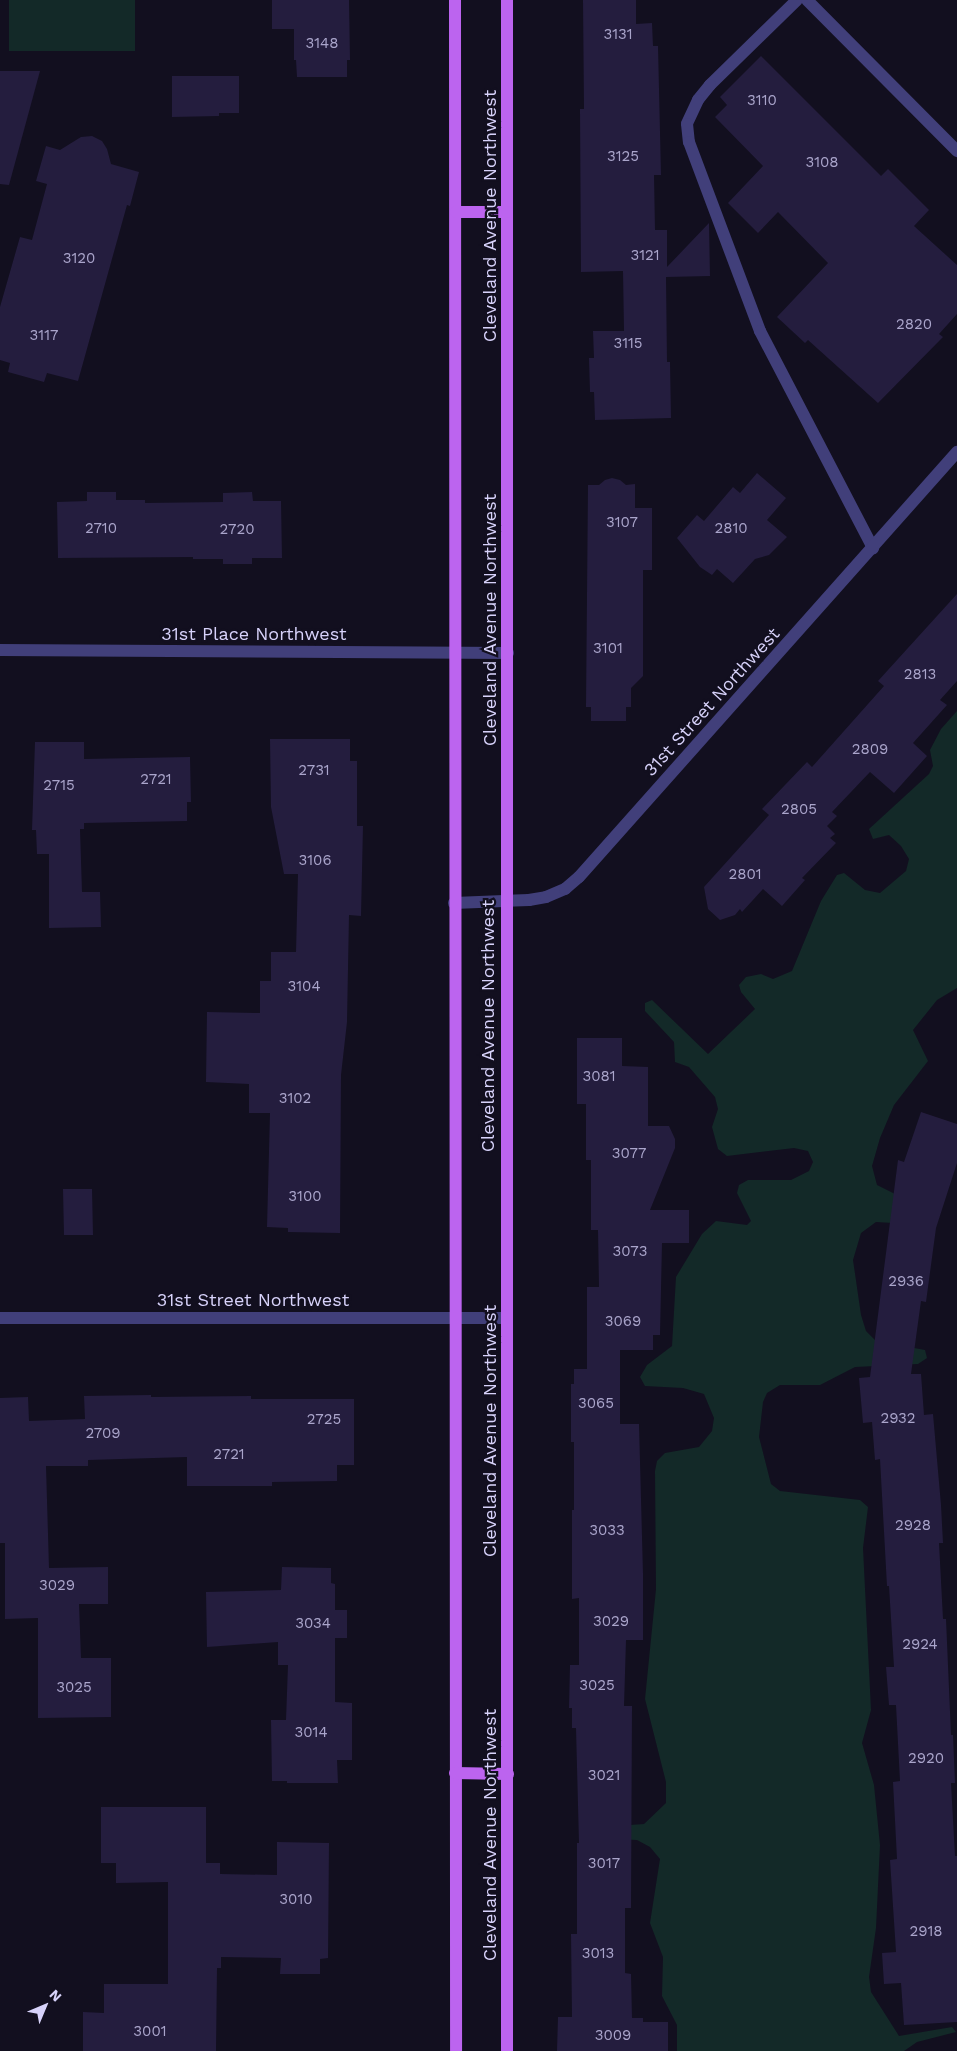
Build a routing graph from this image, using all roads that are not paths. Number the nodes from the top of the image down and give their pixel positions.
1 (455, 0) edge
2 (507, 0) edge
3 (796, 0) edge
4 (807, 0) edge
5 (957, 151) edge
6 (456, 212) junction
7 (507, 212) junction
8 (957, 452) edge
9 (873, 548) junction
10 (0, 650) edge
11 (456, 652) junction
12 (508, 653) junction
13 (505, 901) junction
14 (454, 903) junction
15 (0, 1318) edge
16 (457, 1318) junction
17 (507, 1318) junction
18 (456, 1773) junction
19 (508, 1774) junction
20 (456, 2051) edge
21 (507, 2051) edge

1 - 6 main road, Cleveland Avenue Northwest
2 - 7 main road, Cleveland Avenue Northwest
3 - 9 street
4 - 5 street
6 - 7 main road
6 - 11 main road, Cleveland Avenue Northwest
7 - 12 main road, Cleveland Avenue Northwest
8 - 9 street, 31st Street Northwest
9 - 13 street, 31st Street Northwest
10 - 11 street, 31st Place Northwest
11 - 12 street, 31st Place Northwest
11 - 14 main road, Cleveland Avenue Northwest
12 - 13 main road, Cleveland Avenue Northwest
13 - 14 street, 31st Street Northwest
13 - 17 main road, Cleveland Avenue Northwest
14 - 16 main road, Cleveland Avenue Northwest
15 - 16 street, 31st Street Northwest
16 - 17 street, 31st Street Northwest
16 - 18 main road, Cleveland Avenue Northwest
17 - 19 main road, Cleveland Avenue Northwest
18 - 19 main road
18 - 20 main road, Cleveland Avenue Northwest
19 - 21 main road, Cleveland Avenue Northwest

